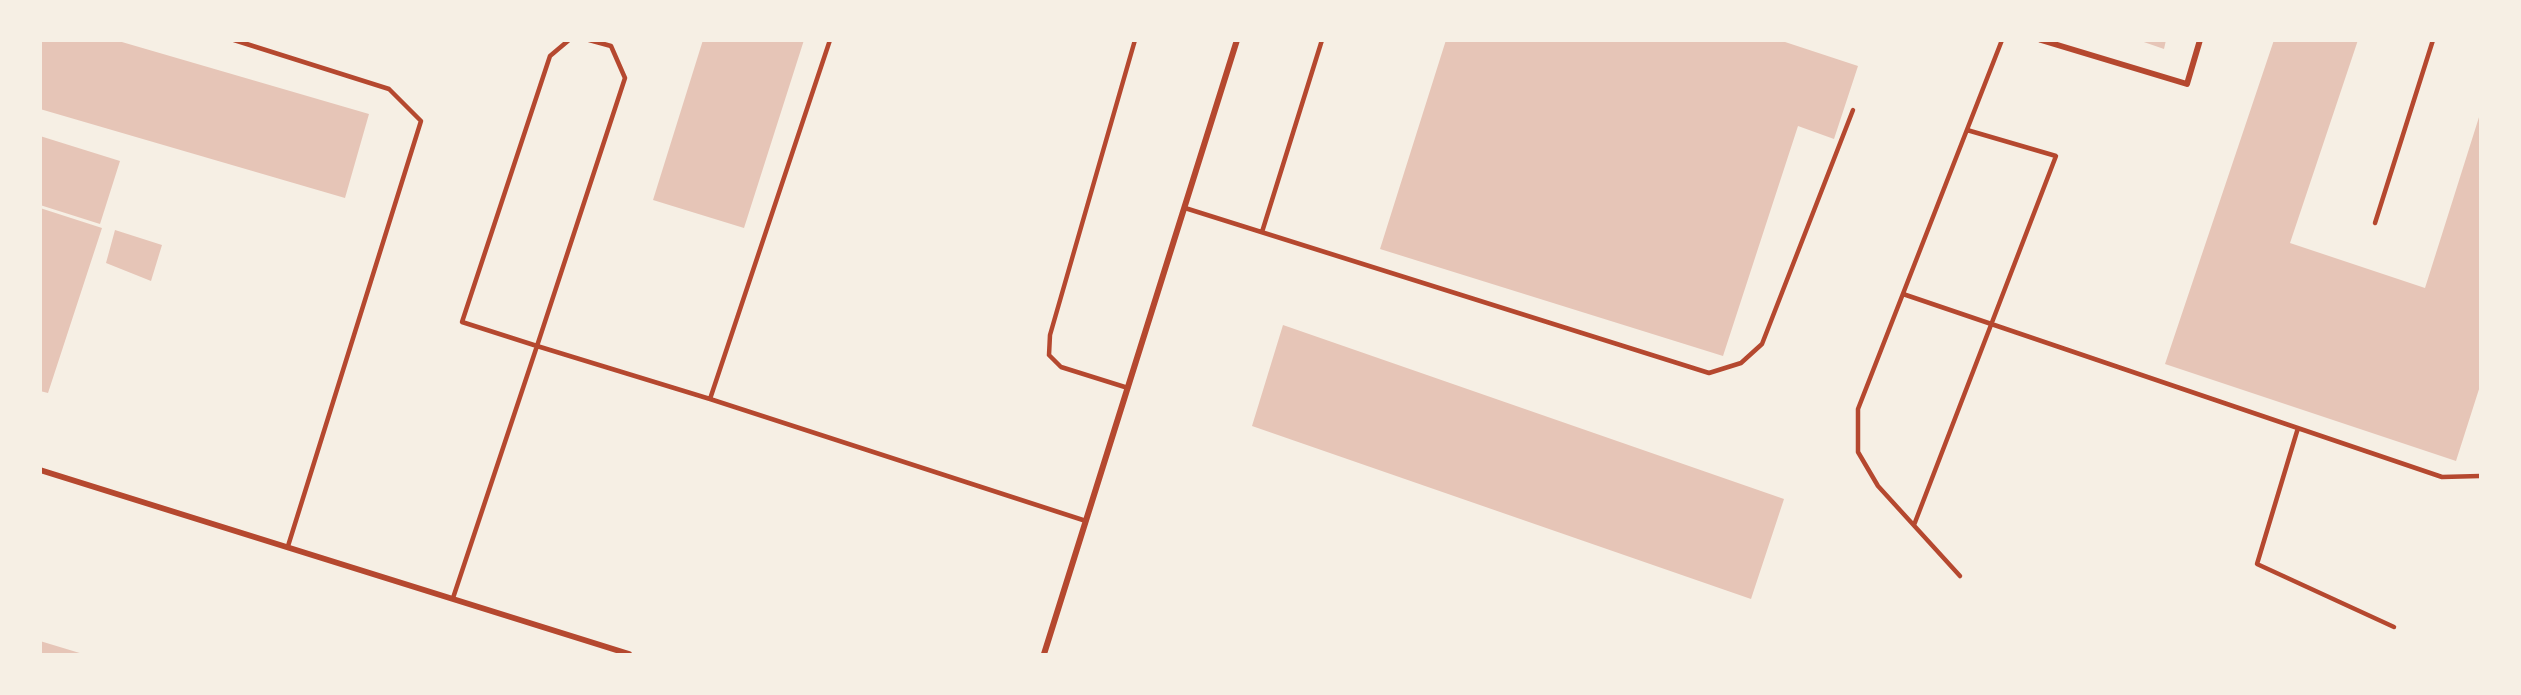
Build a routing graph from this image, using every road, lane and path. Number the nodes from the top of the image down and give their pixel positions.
1 (234, 40) edge
2 (569, 40) edge
3 (589, 40) edge
4 (830, 40) edge
5 (1135, 40) edge
6 (1237, 40) edge
7 (1322, 40) edge
8 (2002, 40) edge
9 (2041, 40) edge
10 (2200, 40) edge
11 (2433, 40) edge
12 (1853, 110) dead end
13 (1967, 130) junction
14 (1185, 208) junction
15 (2375, 223) dead end
16 (1262, 232) junction
17 (1903, 294) junction
18 (1991, 324) junction
19 (537, 346) junction
20 (1128, 388) junction
21 (710, 399) junction
22 (2298, 428) junction
23 (40, 470) edge
24 (2481, 476) edge
25 (1086, 521) junction
26 (1914, 525) junction
27 (288, 546) junction
28 (1960, 576) dead end
29 (453, 598) junction
30 (2394, 627) dead end
31 (629, 654) edge
32 (1044, 654) edge

1 - 27 lane
2 - 19 lane
3 - 19 lane
4 - 21 lane
5 - 20 lane
6 - 14 street
7 - 16 lane
8 - 13 lane
9 - 10 street
11 - 15 lane
12 - 16 lane
13 - 17 lane
13 - 18 lane
14 - 16 lane
14 - 20 street
17 - 18 lane
17 - 26 lane
18 - 22 lane
18 - 26 lane
19 - 21 lane
19 - 29 lane
20 - 25 street
21 - 25 lane
22 - 24 lane
22 - 30 lane
23 - 27 street
25 - 32 street
26 - 28 lane
27 - 29 street
29 - 31 street

